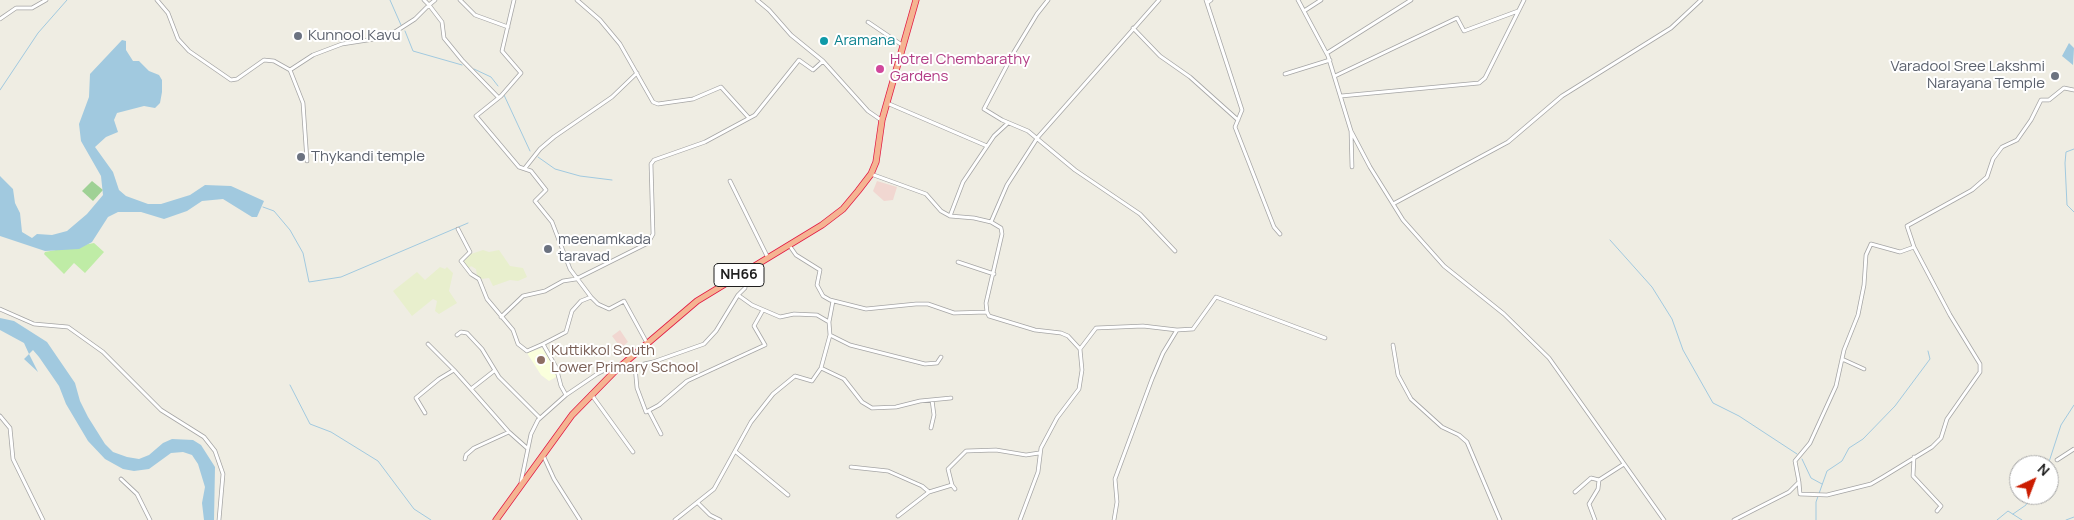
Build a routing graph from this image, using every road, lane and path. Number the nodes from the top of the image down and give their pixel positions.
1 (46, 0) edge
2 (157, 0) edge
3 (424, 0) edge
4 (435, 0) edge
5 (460, 0) edge
6 (514, 0) edge
7 (577, 0) edge
8 (757, 0) edge
9 (916, 0) edge
10 (1048, 0) edge
11 (1158, 0) edge
12 (1211, 0) edge
13 (1298, 0) edge
14 (1321, 0) edge
15 (1411, 0) edge
16 (1524, 0) edge
17 (1701, 0) edge
18 (1206, 1) edge
19 (429, 5) junction
20 (1304, 11) junction
21 (1519, 11) junction
22 (0, 19) edge
23 (868, 22) dead end
24 (508, 27) junction
25 (1133, 28) junction
26 (902, 45) junction
27 (1327, 53) junction
28 (1330, 60) junction
29 (823, 61) junction
30 (290, 70) junction
31 (637, 72) junction
32 (1285, 74) dead end
33 (1335, 76) junction
34 (2074, 90) edge
35 (1341, 96) junction
36 (498, 97) junction
37 (886, 103) junction
38 (749, 118) junction
39 (882, 120) junction
40 (1238, 120) junction
41 (1008, 123) junction
42 (1351, 131) junction
43 (1037, 138) junction
44 (987, 146) junction
45 (307, 161) dead end
46 (1352, 167) dead end
47 (525, 168) junction
48 (871, 174) junction
49 (730, 181) dead end
50 (1393, 204) junction
51 (950, 216) junction
52 (991, 222) junction
53 (458, 229) dead end
54 (1280, 234) dead end
55 (788, 245) junction
56 (1914, 247) junction
57 (1175, 252) dead end
58 (768, 258) junction
59 (958, 262) dead end
60 (747, 271) junction
61 (994, 274) junction
62 (576, 278) junction
63 (738, 295) junction
64 (590, 297) junction
65 (833, 301) junction
66 (0, 310) edge
67 (764, 310) junction
68 (987, 312) junction
69 (502, 317) junction
70 (829, 322) junction
71 (1177, 330) junction
72 (457, 335) dead end
73 (830, 335) junction
74 (1325, 338) dead end
75 (647, 343) junction
76 (428, 344) dead end
77 (543, 344) junction
78 (1393, 346) dead end
79 (1080, 349) junction
80 (941, 357) dead end
81 (1842, 359) junction
82 (622, 364) junction
83 (635, 366) junction
84 (821, 368) junction
85 (1864, 369) dead end
86 (454, 370) junction
87 (494, 371) junction
88 (615, 371) junction
89 (471, 389) junction
90 (590, 394) junction
91 (566, 395) junction
92 (951, 398) dead end
93 (932, 400) junction
94 (649, 410) junction
95 (425, 413) dead end
96 (0, 416) edge
97 (540, 418) junction
98 (931, 428) dead end
99 (509, 432) junction
100 (660, 434) dead end
101 (527, 448) junction
102 (2074, 449) edge
103 (633, 452) dead end
104 (736, 452) junction
105 (1039, 452) junction
106 (543, 454) junction
107 (1914, 457) junction
108 (466, 459) dead end
109 (2059, 459) edge
110 (1624, 464) junction
111 (851, 467) dead end
112 (122, 480) dead end
113 (1599, 480) junction
114 (1799, 482) junction
115 (952, 485) junction
116 (521, 486) junction
117 (955, 489) dead end
118 (929, 492) junction
119 (1575, 492) dead end
120 (788, 495) dead end
121 (698, 503) junction
122 (1937, 510) dead end
123 (898, 516) dead end
124 (43, 520) edge
125 (150, 520) edge
126 (219, 520) edge
127 (496, 520) edge
128 (580, 520) edge
129 (676, 520) edge
130 (720, 520) edge
131 (1020, 520) edge
132 (1114, 520) edge
133 (1500, 520) edge
134 (1595, 520) edge
135 (1664, 520) edge
136 (1734, 520) edge

1 - 22 street
2 - 30 street
3 - 19 street
4 - 19 street
5 - 24 street
6 - 24 street
7 - 31 street
8 - 29 street
9 - 26 highway, NH66
10 - 41 street
11 - 25 street
12 - 18 street
13 - 20 street
14 - 20 street
15 - 27 street
16 - 21 street
17 - 50 street
18 - 40 street
19 - 30 street
19 - 36 street
20 - 27 street
21 - 33 street
21 - 35 street
23 - 26 street
24 - 36 street
25 - 40 street
25 - 43 street
26 - 37 highway, NH66
27 - 28 street
28 - 32 street
28 - 33 street
29 - 38 street
29 - 39 street
30 - 45 street
31 - 38 street
31 - 47 street
33 - 35 street
34 - 56 street
35 - 42 street
36 - 47 street
37 - 39 highway, NH66
37 - 44 street
38 - 62 street
39 - 48 highway, NH66
40 - 54 street
41 - 43 street
41 - 44 street
42 - 46 street
42 - 50 street
43 - 52 street
43 - 57 street
44 - 51 street
47 - 62 street
48 - 51 street
48 - 55 highway, NH66
49 - 58 street
50 - 110 street
51 - 52 street
52 - 61 street
53 - 69 street
55 - 58 highway, NH66
55 - 65 street
56 - 81 street
56 - 107 street
58 - 60 highway, NH66
59 - 61 street
60 - 63 street
60 - 75 highway, NH66
61 - 68 street
62 - 64 street
62 - 69 street
63 - 67 street
63 - 83 street
64 - 75 street
64 - 77 street
65 - 68 street
65 - 70 street
66 - 126 street
67 - 70 street
67 - 94 street
68 - 79 street
69 - 77 street
70 - 73 street
71 - 74 street
71 - 79 street
71 - 132 street
72 - 87 street
73 - 80 street
73 - 84 street
75 - 82 highway, NH66
76 - 86 street
77 - 91 street
78 - 133 street
79 - 105 street
81 - 85 street
81 - 114 street
82 - 83 street
82 - 88 highway, NH66
83 - 94 street
84 - 93 street
84 - 104 street
86 - 89 street
86 - 95 street
87 - 89 street
87 - 97 street
88 - 90 highway, NH66
88 - 91 street
89 - 99 street
90 - 103 street
90 - 106 highway, NH66
91 - 97 street
92 - 93 street
93 - 98 street
94 - 100 street
96 - 124 street
97 - 101 street
99 - 101 street
99 - 108 street
101 - 116 street
102 - 109 street
104 - 120 street
104 - 121 street
105 - 115 street
105 - 131 street
106 - 116 highway, NH66
106 - 128 street
107 - 114 street
107 - 122 street
110 - 113 street
110 - 135 street
111 - 118 street
112 - 125 street
113 - 119 street
113 - 134 street
114 - 136 street
115 - 117 street
115 - 118 street
116 - 127 highway, NH66
118 - 123 street
121 - 129 street
121 - 130 street

